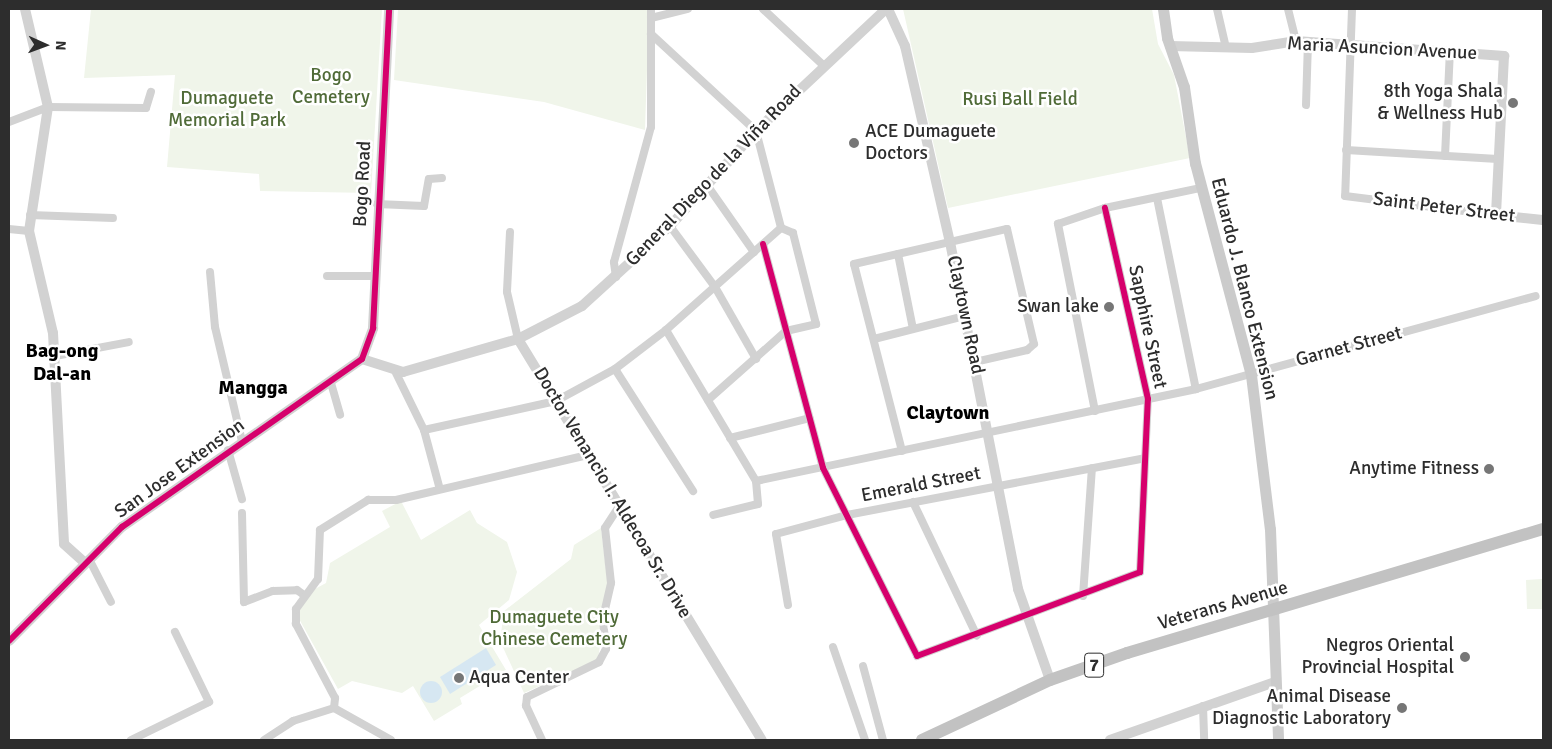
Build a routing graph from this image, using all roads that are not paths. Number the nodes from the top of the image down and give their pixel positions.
1 (25, 9) edge
2 (388, 9) edge
3 (651, 9) edge
4 (688, 9) edge
5 (763, 9) edge
6 (887, 9) edge
7 (1163, 9) edge
8 (1217, 9) edge
9 (1288, 9) edge
10 (1352, 9) edge
11 (651, 18) junction
12 (651, 34) junction
13 (1296, 41) junction
14 (1308, 42) junction
15 (1350, 45) junction
16 (1170, 46) junction
17 (1226, 48) junction
18 (1450, 51) junction
19 (822, 64) junction
20 (151, 92) dead end
21 (1306, 105) dead end
22 (48, 106) junction
23 (9, 122) edge
24 (756, 131) junction
25 (1346, 150) junction
26 (1445, 156) junction
27 (1498, 159) junction
28 (442, 178) dead end
29 (707, 185) junction
30 (1202, 188) junction
31 (1157, 198) junction
32 (376, 204) junction
33 (1105, 208) junction
34 (30, 215) junction
35 (1496, 215) junction
36 (113, 218) dead end
37 (1543, 220) edge
38 (670, 226) junction
39 (781, 228) junction
40 (9, 229) edge
41 (29, 230) junction
42 (510, 232) dead end
43 (950, 242) junction
44 (763, 244) junction
45 (754, 252) junction
46 (898, 254) junction
47 (210, 272) dead end
48 (327, 276) dead end
49 (374, 276) junction
50 (616, 277) junction
51 (715, 287) junction
52 (1535, 296) dead end
53 (965, 316) junction
54 (913, 329) junction
55 (666, 330) junction
56 (786, 331) junction
57 (518, 339) junction
58 (874, 339) junction
59 (129, 342) dead end
60 (55, 356) junction
61 (362, 359) junction
62 (756, 359) junction
63 (975, 362) junction
64 (615, 369) junction
65 (395, 371) junction
66 (1251, 374) junction
67 (331, 383) junction
68 (1196, 389) junction
69 (1148, 399) junction
70 (708, 400) junction
71 (556, 401) junction
72 (1095, 411) junction
73 (340, 415) dead end
74 (810, 418) junction
75 (424, 430) junction
76 (987, 434) junction
77 (730, 438) junction
78 (242, 441) junction
79 (228, 450) junction
80 (902, 452) junction
81 (588, 454) junction
82 (1145, 458) junction
83 (823, 468) junction
84 (1092, 468) junction
85 (756, 482) junction
86 (997, 485) junction
87 (439, 486) junction
88 (693, 491) dead end
89 (242, 499) dead end
90 (913, 502) junction
91 (620, 505) junction
92 (242, 513) dead end
93 (846, 515) junction
94 (713, 516) dead end
95 (1543, 529) edge
96 (87, 561) junction
97 (304, 595) junction
98 (1083, 596) junction
99 (111, 602) dead end
100 (788, 605) dead end
101 (1273, 611) junction
102 (1025, 618) junction
103 (175, 632) dead end
104 (977, 636) junction
105 (9, 641) edge
106 (833, 647) dead end
107 (863, 666) dead end
108 (1050, 680) junction
109 (1276, 682) junction
110 (1203, 706) junction
111 (334, 708) junction
112 (1138, 728) junction
113 (131, 740) edge
114 (264, 740) edge
115 (391, 740) edge
116 (542, 740) edge
117 (762, 740) edge
118 (865, 740) edge
119 (883, 740) edge
120 (922, 740) edge
121 (1110, 740) edge
122 (1138, 740) edge
123 (1204, 740) edge
124 (1278, 740) edge

1 - 22 street
2 - 32 street, Bogo Road
3 - 11 street
4 - 11 street
5 - 19 street
6 - 19 street, General Diego de la Viña Road
6 - 43 street, Claytown Road
7 - 16 main road, Eduardo J. Blanco Extension
8 - 17 street
9 - 13 street
10 - 15 street
11 - 12 street
12 - 24 street
12 - 50 street
13 - 14 street, Maria Asuncion Avenue
13 - 17 street, Maria Asuncion Avenue
14 - 15 street, Maria Asuncion Avenue
14 - 21 street
15 - 18 street, Maria Asuncion Avenue
15 - 25 street
16 - 17 street, Maria Asuncion Avenue
16 - 30 main road, Eduardo J. Blanco Extension
18 - 26 street
18 - 27 street, Maria Asuncion Avenue
19 - 24 street, General Diego de la Viña Road
20 - 22 street
22 - 23 street
22 - 34 street
24 - 29 street, General Diego de la Viña Road
24 - 39 street
25 - 26 street
25 - 35 street, Saint Peter Street
26 - 27 street
27 - 35 street
28 - 32 street
29 - 38 street, General Diego de la Viña Road
29 - 45 street
30 - 31 street
30 - 66 main road, Eduardo J. Blanco Extension
31 - 33 street
31 - 68 street
32 - 49 street, Bogo Road
33 - 69 street, Sapphire Street
33 - 72 street
34 - 36 street
34 - 41 street
35 - 37 street, Saint Peter Street
38 - 50 street, General Diego de la Viña Road
38 - 51 street
39 - 44 street
39 - 56 street
40 - 41 street
41 - 60 street
42 - 57 street, Doctor Venancio I. Aldecoa Sr. Drive
43 - 46 street
43 - 53 street, Claytown Road
43 - 63 street
44 - 45 street
44 - 56 street
45 - 51 street
46 - 54 street
46 - 58 street
47 - 78 street
48 - 49 street
49 - 61 street, Bogo Road
50 - 57 street, General Diego de la Viña Road
51 - 55 street
51 - 62 street
52 - 66 street, Garnet Street
53 - 54 street
53 - 63 street, Claytown Road
54 - 58 street
55 - 64 street
55 - 70 street
56 - 62 street
56 - 74 street
57 - 65 street, General Diego de la Viña Road
57 - 71 street, Doctor Venancio I. Aldecoa Sr. Drive
58 - 80 street
59 - 60 street
60 - 96 street
61 - 65 street
61 - 67 street, San Jose Extension
62 - 70 street
63 - 76 street, Claytown Road
64 - 71 street
64 - 88 street
65 - 75 street
66 - 68 street, Garnet Street
66 - 101 main road, Eduardo J. Blanco Extension
67 - 73 street
67 - 78 street, San Jose Extension
68 - 69 street, Garnet Street
69 - 72 street, Garnet Street
69 - 82 street, Sapphire Street
70 - 77 street
71 - 75 street
71 - 81 street, Doctor Venancio I. Aldecoa Sr. Drive
72 - 76 street, Garnet Street
74 - 77 street
74 - 83 street
75 - 87 street
76 - 80 street, Garnet Street
76 - 86 street, Claytown Road
77 - 85 street
78 - 79 street, San Jose Extension
79 - 89 street
79 - 96 street, San Jose Extension
80 - 83 street, Garnet Street
81 - 87 street
81 - 91 street, Doctor Venancio I. Aldecoa Sr. Drive
82 - 84 street, Emerald Street
82 - 98 street, Sapphire Street
83 - 85 street, Garnet Street
83 - 93 street
84 - 86 street, Emerald Street
84 - 98 street
85 - 94 street
86 - 90 street, Emerald Street
86 - 102 street, Claytown Road
87 - 97 street
90 - 93 street, Emerald Street
90 - 104 street
91 - 116 street
91 - 117 street, Doctor Venancio I. Aldecoa Sr. Drive
92 - 97 street
93 - 100 street, Emerald Street
93 - 104 street
95 - 101 highway, Veterans Avenue / 7
96 - 99 street
96 - 105 street, San Jose Extension
97 - 111 street
98 - 102 street
101 - 108 highway, Veterans Avenue / 7
101 - 109 main road, Eduardo J. Blanco Extension
102 - 104 street
102 - 108 street, Claytown Road
103 - 113 street
106 - 118 street
107 - 119 street
108 - 120 highway, Veterans Avenue / 7
109 - 110 street
109 - 124 main road, Eduardo J. Blanco Extension
110 - 112 street
110 - 123 street
111 - 114 street
111 - 115 street
112 - 121 street
112 - 122 street

